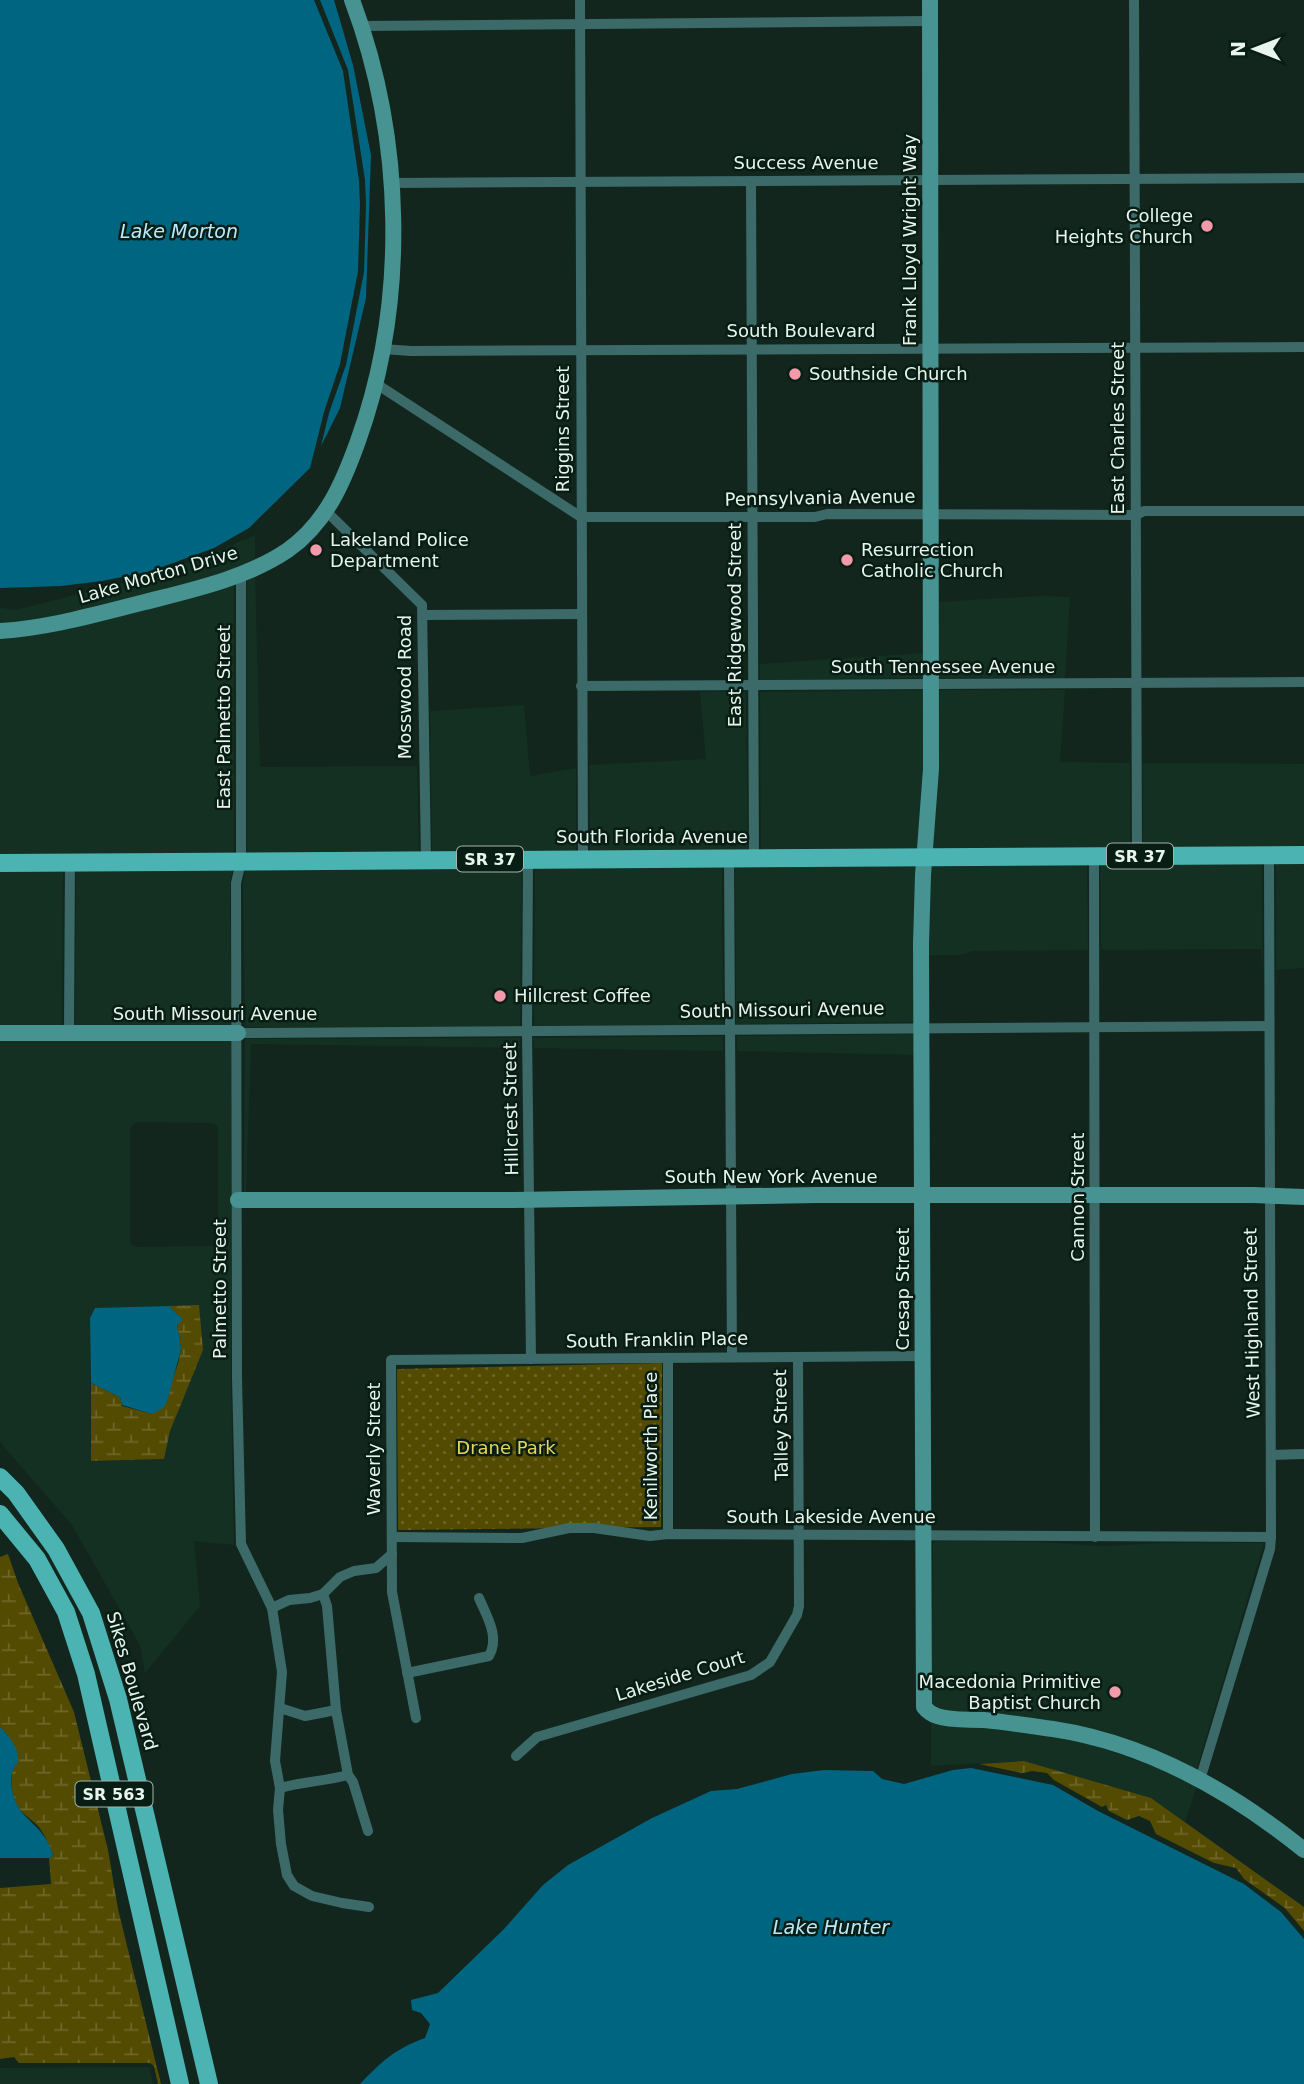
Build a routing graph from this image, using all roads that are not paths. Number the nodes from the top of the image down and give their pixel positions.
1 (352, 0) edge
2 (580, 0) edge
3 (930, 0) edge
4 (1134, 0) edge
5 (929, 21) junction
6 (580, 23) junction
7 (362, 26) junction
8 (1304, 178) edge
9 (929, 180) junction
10 (1134, 180) junction
11 (751, 181) junction
12 (579, 182) junction
13 (392, 183) junction
14 (1304, 347) edge
15 (930, 348) junction
16 (1136, 348) junction
17 (382, 349) junction
18 (580, 349) junction
19 (752, 349) junction
20 (375, 383) junction
21 (1304, 511) edge
22 (327, 512) junction
23 (930, 514) junction
24 (1136, 515) junction
25 (582, 517) junction
26 (752, 517) junction
27 (241, 573) junction
28 (582, 614) junction
29 (423, 615) junction
30 (0, 631) edge
31 (1304, 682) edge
32 (930, 684) junction
33 (1136, 684) junction
34 (753, 685) junction
35 (582, 686) junction
36 (1269, 855) junction
37 (1304, 855) edge
38 (1094, 856) junction
39 (1137, 856) junction
40 (926, 857) junction
41 (729, 858) junction
42 (754, 858) junction
43 (528, 859) junction
44 (583, 859) junction
45 (426, 861) junction
46 (70, 862) junction
47 (241, 862) junction
48 (0, 863) edge
49 (1269, 1026) junction
50 (921, 1028) junction
51 (1095, 1028) junction
52 (730, 1030) junction
53 (527, 1032) junction
54 (0, 1033) edge
55 (69, 1033) junction
56 (238, 1033) junction
57 (1095, 1195) junction
58 (922, 1196) junction
59 (1271, 1196) junction
60 (731, 1197) junction
61 (1304, 1197) edge
62 (529, 1198) junction
63 (237, 1200) junction
64 (923, 1356) junction
65 (732, 1357) junction
66 (798, 1357) junction
67 (668, 1358) junction
68 (531, 1359) junction
69 (391, 1360) joint
70 (1304, 1454) edge
71 (1271, 1455) junction
72 (3, 1482) edge
73 (0, 1508) edge
74 (0, 1514) edge
75 (668, 1534) junction
76 (800, 1535) junction
77 (923, 1535) junction
78 (392, 1537) junction
79 (1095, 1537) junction
80 (1271, 1537) junction
81 (392, 1554) junction
82 (70, 1574) junction
83 (323, 1594) junction
84 (479, 1598) dead end
85 (272, 1608) junction
86 (407, 1673) junction
87 (280, 1708) junction
88 (337, 1710) junction
89 (416, 1718) dead end
90 (516, 1756) dead end
91 (348, 1775) junction
92 (1200, 1780) junction
93 (280, 1788) junction
94 (368, 1831) dead end
95 (1304, 1850) edge
96 (369, 1907) dead end
97 (180, 2084) edge
98 (209, 2084) edge

1 - 7 street, Lake Morton Drive
2 - 6 street, Riggins Street
3 - 5 street, Frank Lloyd Wright Way
4 - 10 street, East Charles Street
5 - 6 street
5 - 9 street, Frank Lloyd Wright Way
6 - 7 street
6 - 12 street, Riggins Street
7 - 13 street, Lake Morton Drive
8 - 10 street, Success Avenue
9 - 10 street, Success Avenue
9 - 11 street, Success Avenue
9 - 15 street, Frank Lloyd Wright Way
10 - 16 street, East Charles Street
11 - 12 street, Success Avenue
11 - 19 street, East Ridgewood Street
12 - 13 street, Success Avenue
12 - 18 street, Riggins Street
13 - 17 street, Lake Morton Drive
14 - 16 street, South Boulevard
15 - 16 street, South Boulevard
15 - 19 street, South Boulevard
15 - 23 street, Frank Lloyd Wright Way
16 - 24 street, East Charles Street
17 - 18 street, South Boulevard
17 - 20 street, Lake Morton Drive
18 - 19 street, South Boulevard
18 - 25 street, Riggins Street
19 - 26 street, East Ridgewood Street
20 - 22 street, Lake Morton Drive
20 - 25 street
21 - 24 street, Pennsylvania Avenue
22 - 27 street, Lake Morton Drive
22 - 29 street, Mosswood Road
23 - 24 street, Pennsylvania Avenue
23 - 26 street, Pennsylvania Avenue
23 - 32 street, Frank Lloyd Wright Way
24 - 33 street, East Charles Street
25 - 26 street, Pennsylvania Avenue
25 - 28 street, Riggins Street
26 - 34 street, East Ridgewood Street
27 - 30 street, Lake Morton Drive
27 - 47 street, East Palmetto Street
28 - 29 street
28 - 35 street, Riggins Street
29 - 45 street, Mosswood Road
31 - 33 street, South Tennessee Avenue
32 - 33 street, South Tennessee Avenue
32 - 34 street, South Tennessee Avenue
32 - 40 street, Frank Lloyd Wright Way
33 - 39 street, East Charles Street
34 - 35 street, South Tennessee Avenue
34 - 42 street, East Ridgewood Street
35 - 44 street, Riggins Street
36 - 37 main road, South Florida Avenue / SR 37
36 - 39 main road, South Florida Avenue / SR 37
36 - 49 street, West Highland Street
38 - 39 main road, South Florida Avenue / SR 37
38 - 40 main road, South Florida Avenue / SR 37
38 - 51 street, Cannon Street
40 - 42 main road, South Florida Avenue / SR 37
40 - 50 street, Cresap Street
41 - 42 main road, South Florida Avenue / SR 37
41 - 44 main road, South Florida Avenue / SR 37
41 - 52 street
43 - 44 main road, South Florida Avenue / SR 37
43 - 45 main road, South Florida Avenue / SR 37
43 - 53 street, Hillcrest Street
45 - 47 main road, South Florida Avenue / SR 37
46 - 47 main road, South Florida Avenue / SR 37
46 - 48 main road, South Florida Avenue / SR 37
46 - 55 street
47 - 56 street, East Palmetto Street
49 - 51 street, South Missouri Avenue
49 - 59 street, West Highland Street
50 - 51 street, South Missouri Avenue
50 - 52 street, South Missouri Avenue
50 - 58 street, Cresap Street
51 - 57 street, Cannon Street
52 - 53 street, South Missouri Avenue
52 - 60 street
53 - 56 street, South Missouri Avenue
53 - 62 street, Hillcrest Street
54 - 55 street, South Missouri Avenue
55 - 56 street, South Missouri Avenue
56 - 63 street, Palmetto Street
57 - 58 street, South New York Avenue
57 - 59 street, South New York Avenue
57 - 79 street, Cannon Street
58 - 60 street, South New York Avenue
58 - 64 street, Cresap Street
59 - 61 street, South New York Avenue
59 - 71 street, West Highland Street
60 - 62 street, South New York Avenue
60 - 65 street
62 - 63 street, South New York Avenue
62 - 68 street, Hillcrest Street
63 - 85 street, Palmetto Street
64 - 66 street, South Franklin Place
64 - 77 street, Cresap Street
65 - 66 street, South Franklin Place
65 - 67 street, South Franklin Place
66 - 76 street, Talley Street
67 - 68 street, South Franklin Place
67 - 75 street, Kenilworth Place
68 - 69 street, South Franklin Place
69 - 78 street, Waverly Street
70 - 71 street
71 - 80 street, West Highland Street
72 - 82 main road, Sikes Boulevard / SR 563
73 - 82 main road
74 - 97 main road, SR 563
75 - 76 street, South Lakeside Avenue
75 - 78 street, South Lakeside Avenue
76 - 77 street, South Lakeside Avenue
76 - 90 street, Lakeside Court
77 - 79 street, South Lakeside Avenue
77 - 92 street, Cresap Street
78 - 81 street, Waverly Street
79 - 80 street, South Lakeside Avenue
80 - 92 street, West Highland Street
81 - 83 street
81 - 86 street, Waverly Street
82 - 98 main road, Sikes Boulevard / SR 563
83 - 85 street
83 - 88 street
84 - 86 street
85 - 87 street
86 - 89 street, Waverly Street
87 - 88 street
87 - 93 street
88 - 91 street
91 - 93 street
91 - 94 street
92 - 95 street
93 - 96 street

